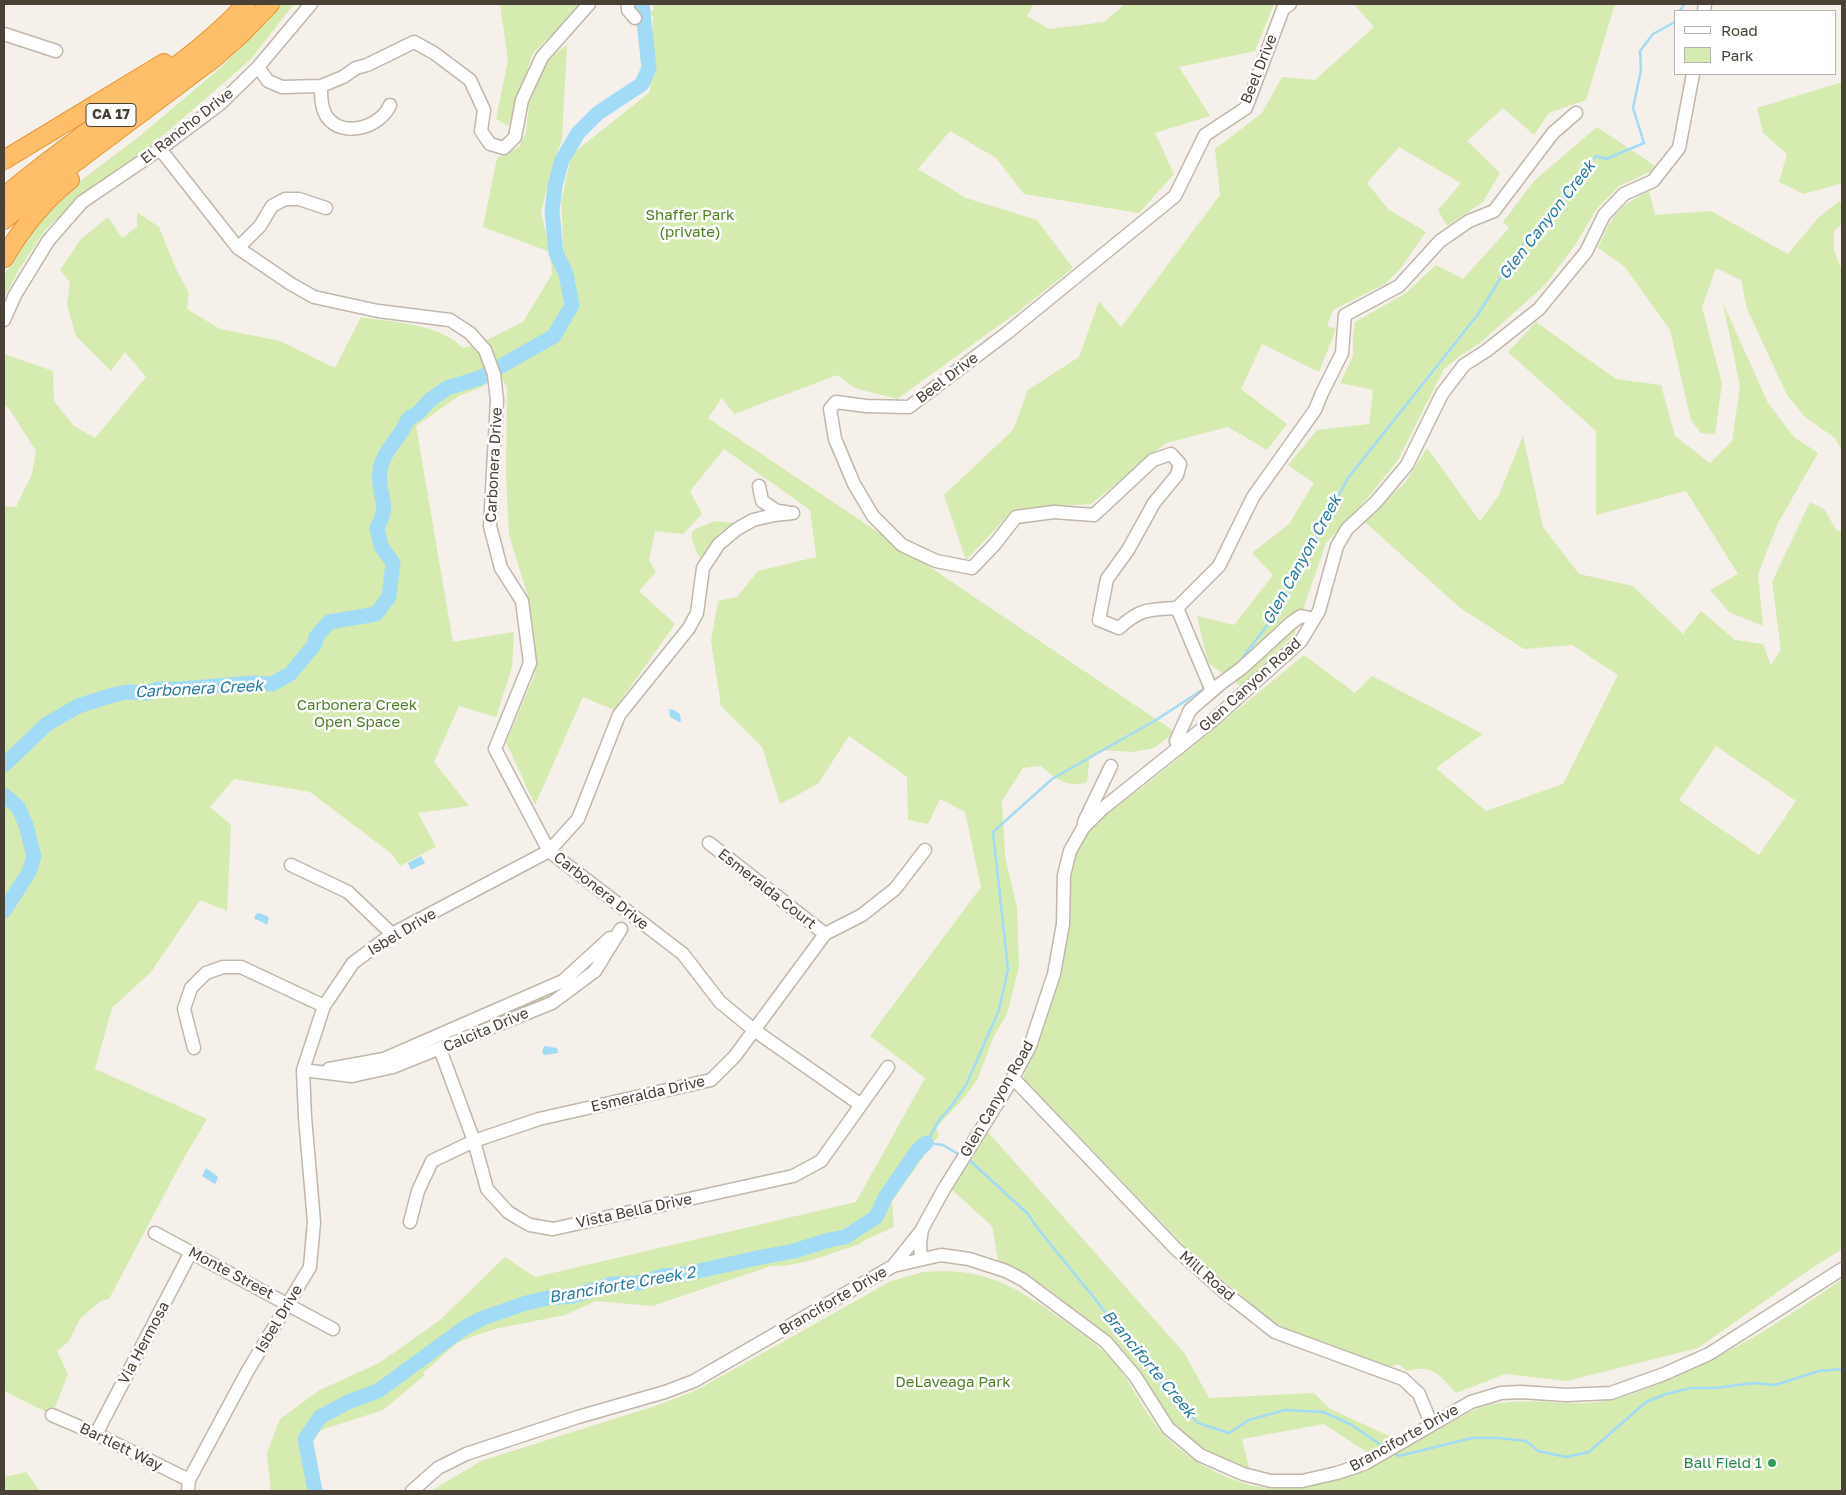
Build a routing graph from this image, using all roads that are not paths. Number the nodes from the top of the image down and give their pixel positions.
1 (246, 4) edge
2 (270, 4) edge
3 (311, 4) edge
4 (589, 4) edge
5 (628, 4) edge
6 (1290, 4) edge
7 (635, 18) dead end
8 (218, 32) junction
9 (4, 34) edge
10 (56, 51) dead end
11 (258, 68) junction
12 (1693, 75) edge
13 (321, 86) junction
14 (157, 101) junction
15 (390, 105) dead end
16 (1576, 113) dead end
17 (160, 149) junction
18 (4, 160) edge
19 (4, 197) edge
20 (326, 208) dead end
21 (4, 220) edge
22 (238, 248) junction
23 (4, 258) edge
24 (4, 320) edge
25 (752, 520) dead end
26 (1177, 608) junction
27 (1314, 620) junction
28 (1213, 686) junction
29 (1178, 748) junction
30 (1111, 766) dead end
31 (709, 843) dead end
32 (925, 850) dead end
33 (549, 851) junction
34 (1070, 851) junction
35 (291, 865) dead end
36 (634, 916) junction
37 (621, 929) junction
38 (392, 934) junction
39 (825, 934) junction
40 (324, 1006) junction
41 (754, 1030) junction
42 (194, 1048) dead end
43 (440, 1049) junction
44 (888, 1067) dead end
45 (304, 1070) junction
46 (319, 1071) junction
47 (1013, 1078) junction
48 (861, 1105) junction
49 (474, 1141) junction
50 (410, 1222) dead end
51 (922, 1229) junction
52 (155, 1233) dead end
53 (191, 1252) junction
54 (941, 1255) junction
55 (922, 1258) junction
56 (893, 1266) junction
57 (1842, 1269) edge
58 (288, 1304) junction
59 (333, 1329) dead end
60 (52, 1415) dead end
61 (1431, 1424) junction
62 (96, 1434) junction
63 (189, 1485) edge
64 (412, 1491) edge

1 - 8 highway, CA 17
2 - 14 highway, CA 17
3 - 11 street, El Rancho Drive
4 - 13 street
5 - 7 street
6 - 26 street, Beel Drive
8 - 18 highway
8 - 19 highway, CA 17
9 - 10 street
11 - 13 street
11 - 17 street, El Rancho Drive
12 - 27 street, Glen Canyon Road
13 - 15 street
14 - 21 highway, CA 17
14 - 23 highway
16 - 26 street
17 - 22 street, Carbonera Drive
17 - 24 street, El Rancho Drive
20 - 22 street
22 - 33 street, Carbonera Drive
25 - 33 street, Isbel Drive
26 - 28 street
27 - 28 street
27 - 29 street, Glen Canyon Road
28 - 29 street
29 - 34 street, Glen Canyon Road
30 - 34 street
31 - 39 street, Esmeralda Court
32 - 39 street, Esmeralda Drive
33 - 36 street, Carbonera Drive
33 - 38 street, Isbel Drive
34 - 47 street, Glen Canyon Road
35 - 38 street
36 - 37 street, Calcita Drive
36 - 41 street, Carbonera Drive
37 - 43 street, Calcita Drive
37 - 46 street, Calcita Drive
38 - 40 street, Isbel Drive
39 - 41 street, Esmeralda Drive
40 - 42 street
40 - 45 street, Isbel Drive
41 - 48 street, Carbonera Drive
41 - 49 street, Esmeralda Drive
43 - 46 street, Calcita Drive
43 - 49 street, Vista Bella Drive
44 - 48 street, Vista Bella Drive
45 - 46 street, Calcita Drive
45 - 58 street, Isbel Drive
47 - 51 street, Glen Canyon Road
47 - 61 street, Mill Road
48 - 49 street, Vista Bella Drive
49 - 50 street, Esmeralda Drive
51 - 54 street
51 - 55 street, Glen Canyon Road
51 - 56 street
52 - 53 street, Monte Street
53 - 58 street, Monte Street
53 - 62 street, Via Hermosa
54 - 55 street, Branciforte Drive
54 - 61 street, Branciforte Drive
55 - 56 street, Branciforte Drive
56 - 64 street, Branciforte Drive
57 - 61 street, Branciforte Drive
58 - 59 street, Monte Street
58 - 63 street, Isbel Drive
60 - 62 street, Bartlett Way
62 - 63 street, Bartlett Way

